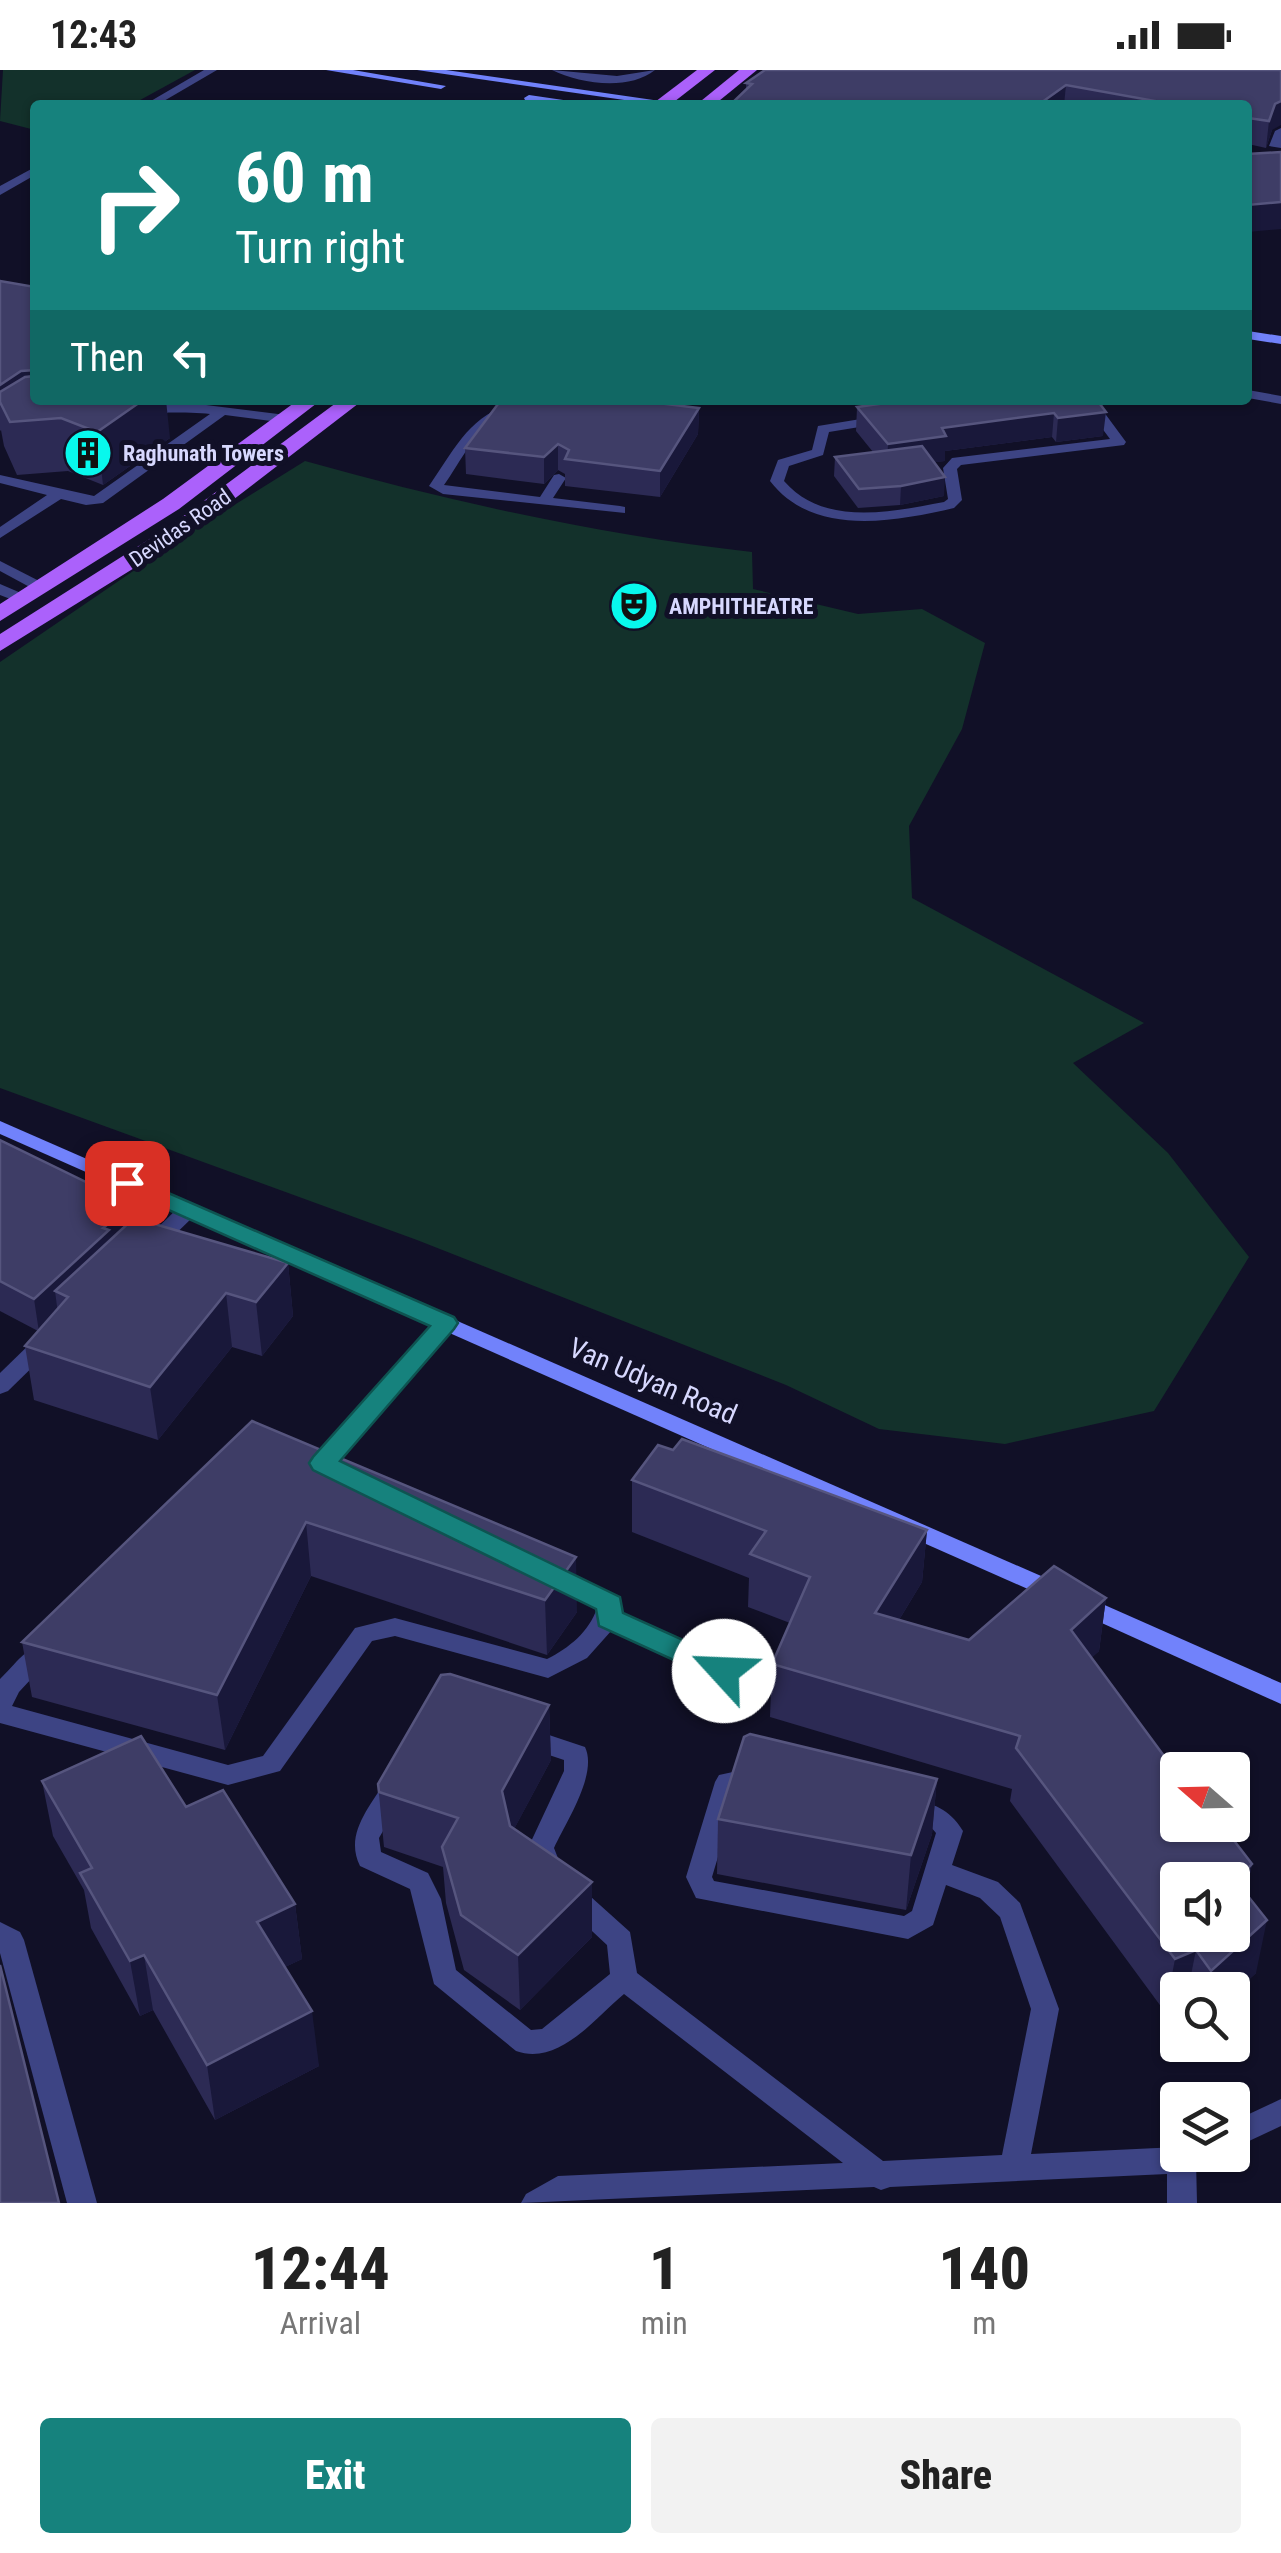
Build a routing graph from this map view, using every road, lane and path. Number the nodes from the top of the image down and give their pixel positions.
1 (212, 70) edge
2 (331, 70) edge
3 (422, 70) edge
4 (557, 70) edge
5 (650, 70) edge
6 (707, 70) edge
7 (750, 70) edge
8 (159, 100) edge
9 (542, 100) edge
10 (633, 100) edge
11 (666, 100) edge
12 (711, 100) edge
13 (1281, 130) edge
14 (1281, 145) edge
15 (30, 173) edge
16 (0, 191) edge
17 (1252, 336) edge
18 (1281, 340) edge
19 (1252, 395) edge
20 (1281, 400) edge
21 (304, 405) edge
22 (346, 405) edge
23 (1092, 405) edge
24 (127, 410) edge
25 (222, 410) junction
26 (532, 411) edge
27 (897, 417) edge
28 (286, 419) junction
29 (558, 478) edge
30 (0, 479) edge
31 (58, 495) junction
32 (544, 501) junction
33 (620, 510) dead end
34 (0, 534) edge
35 (0, 566) edge
36 (0, 588) edge
37 (33, 594) junction
38 (0, 614) edge
39 (0, 644) edge
40 (0, 1127) edge
41 (188, 1210) junction
42 (130, 1265) edge
43 (446, 1323) junction
44 (59, 1329) edge
45 (0, 1386) edge
46 (289, 1459) edge
47 (526, 1562) edge
48 (608, 1618) junction
49 (65, 1631) edge
50 (724, 1671) dead end
51 (1281, 1694) edge
52 (0, 1705) edge
53 (0, 1713) edge
54 (508, 1731) edge
55 (405, 1770) edge
56 (786, 1784) edge
57 (881, 1805) edge
58 (937, 1871) junction
59 (0, 1933) edge
60 (624, 1978) junction
61 (1281, 2112) edge
62 (1250, 2127) edge
63 (1160, 2159) edge
64 (1014, 2167) junction
65 (1186, 2172) edge
66 (881, 2177) junction
67 (82, 2203) edge
68 (536, 2203) edge
69 (1182, 2203) edge

1 - 8 street
2 - 9 street
3 - 10 street
4 - 5 street
6 - 11 main road
7 - 12 main road
13 - 14 street
15 - 16 street
17 - 18 street
19 - 20 street
21 - 28 main road, Devidas Road
22 - 39 main road, Devidas Road
23 - 27 street
24 - 25 street
25 - 28 street
25 - 31 street
26 - 32 street
28 - 37 main road, Devidas Road
29 - 32 street
30 - 31 street
31 - 34 street
32 - 33 street
35 - 37 street
36 - 37 street
37 - 38 main road, Devidas Road
40 - 41 street, Van Udyan Road
41 - 42 street
41 - 43 street, Van Udyan Road
43 - 46 street
43 - 51 street, Van Udyan Road
44 - 45 street
47 - 48 street
48 - 50 street
48 - 53 street
49 - 52 street
54 - 60 street
55 - 60 street
56 - 58 street
57 - 58 street
58 - 64 street
59 - 67 street
60 - 66 street
61 - 62 street
63 - 64 street
64 - 66 street
65 - 69 street
66 - 68 street

